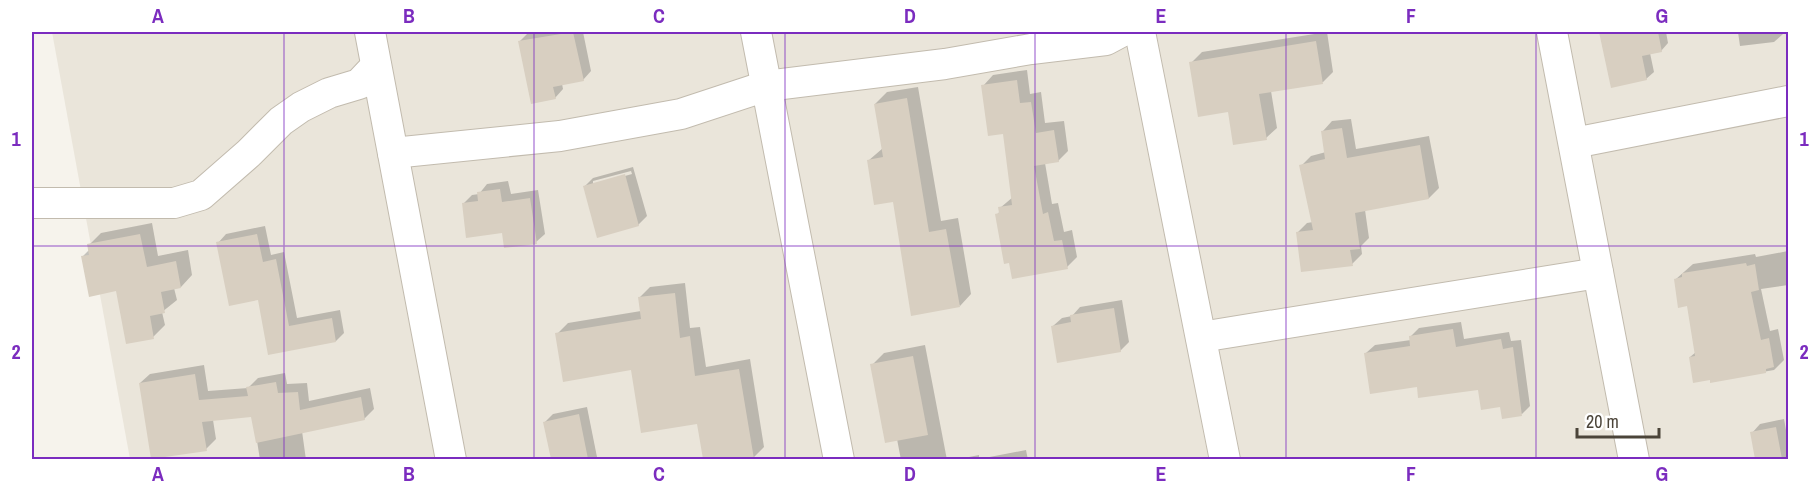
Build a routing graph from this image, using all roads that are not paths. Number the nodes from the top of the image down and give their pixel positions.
1 (370, 32) edge
2 (756, 32) edge
3 (1121, 32) edge
4 (1140, 32) edge
5 (1552, 32) edge
6 (376, 66) junction
7 (766, 86) junction
8 (1788, 101) edge
9 (1574, 143) junction
10 (393, 153) junction
11 (32, 203) edge
12 (1598, 273) junction
13 (1202, 337) junction
14 (451, 459) edge
15 (839, 459) edge
16 (1225, 459) edge
17 (1635, 459) edge

1 - 6 street
2 - 7 street
3 - 7 street
4 - 13 street
5 - 9 street
6 - 10 street
6 - 11 street
7 - 10 street
7 - 15 street
8 - 9 street
9 - 12 street
10 - 14 street
12 - 13 street
12 - 17 street
13 - 16 street

